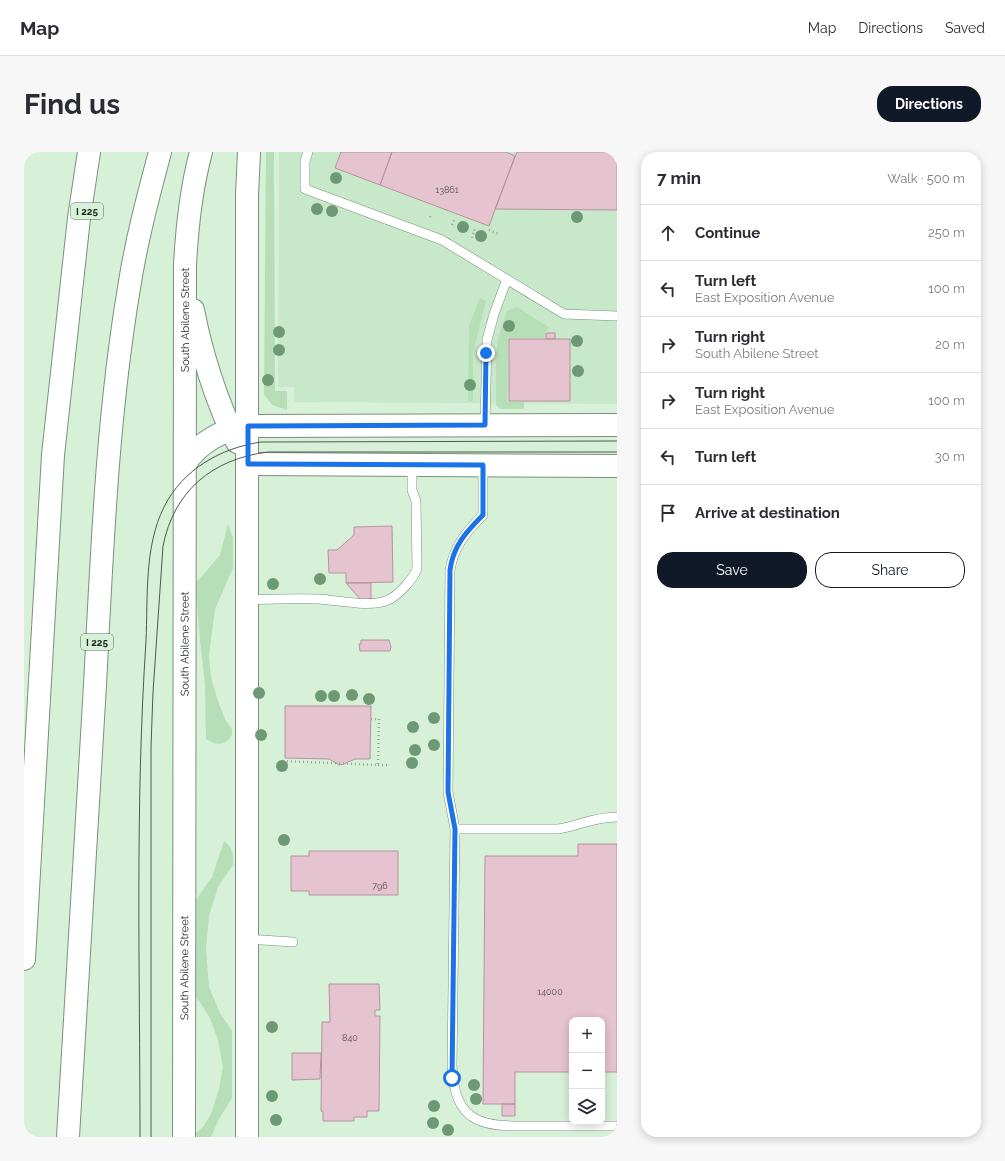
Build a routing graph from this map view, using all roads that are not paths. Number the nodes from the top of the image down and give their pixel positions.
1 (89, 152) edge
2 (101, 152) edge
3 (160, 152) edge
4 (201, 152) edge
5 (249, 152) edge
6 (308, 152) edge
7 (185, 265) junction
8 (73, 271) junction
9 (507, 279) junction
10 (617, 316) edge
11 (485, 425) junction
12 (617, 425) edge
13 (239, 428) junction
14 (185, 464) junction
15 (248, 464) junction
16 (412, 465) junction
17 (483, 465) junction
18 (617, 466) edge
19 (247, 600) junction
20 (617, 817) edge
21 (455, 829) junction
22 (247, 939) junction
23 (293, 942) dead end
24 (24, 959) edge
25 (617, 1126) edge
26 (68, 1137) edge
27 (184, 1137) edge
28 (247, 1137) edge

1 - 8 main road
2 - 8 main road, I 225
3 - 26 main road, I 225
4 - 7 main road, South Abilene Street
5 - 13 main road
6 - 9 lane
7 - 13 main road
7 - 14 main road, South Abilene Street
8 - 24 main road, I 225
9 - 10 lane
9 - 11 lane
11 - 12 main road
11 - 13 main road
13 - 14 main road
13 - 15 main road
14 - 27 main road, South Abilene Street
15 - 16 main road
15 - 19 main road
16 - 17 main road
16 - 19 lane
17 - 18 main road
17 - 21 lane
19 - 22 main road
20 - 21 lane
21 - 25 lane
22 - 23 lane
22 - 28 main road

